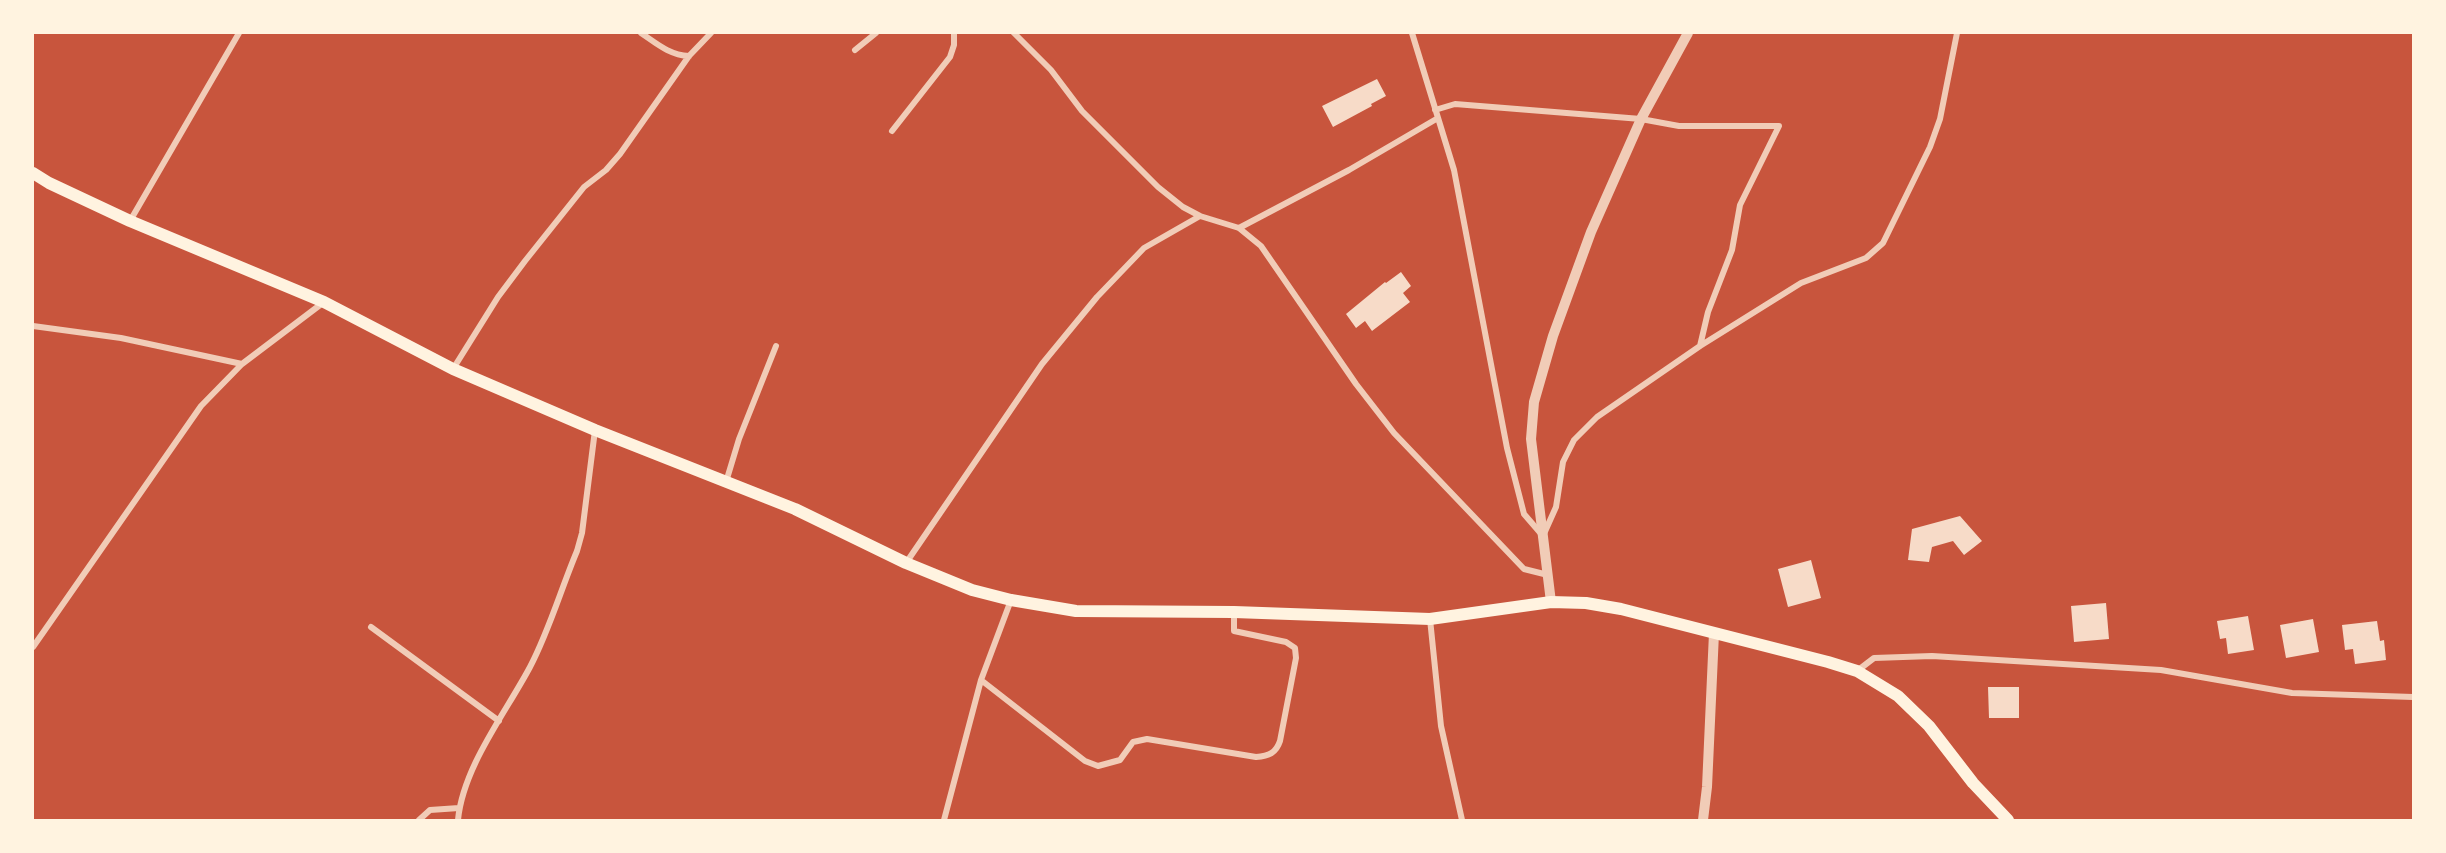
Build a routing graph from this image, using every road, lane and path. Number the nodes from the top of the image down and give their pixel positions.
1 (239, 33) edge
2 (641, 33) edge
3 (711, 33) edge
4 (876, 33) edge
5 (954, 33) edge
6 (1014, 33) edge
7 (1412, 33) edge
8 (1688, 33) edge
9 (1957, 33) edge
10 (855, 50) dead end
11 (689, 56) junction
12 (1435, 110) junction
13 (1438, 118) junction
14 (1641, 118) junction
15 (892, 131) dead end
16 (33, 173) edge
17 (1200, 216) junction
18 (130, 220) junction
19 (1239, 228) junction
20 (324, 302) junction
21 (33, 326) edge
22 (776, 345) dead end
23 (1700, 346) junction
24 (242, 364) junction
25 (453, 369) junction
26 (595, 430) junction
27 (726, 483) junction
28 (1543, 536) junction
29 (906, 563) junction
30 (1548, 575) junction
31 (1011, 600) junction
32 (1551, 602) junction
33 (1233, 612) junction
34 (1430, 619) junction
35 (371, 627) dead end
36 (1714, 633) junction
37 (33, 647) edge
38 (1857, 671) junction
39 (981, 680) junction
40 (2413, 697) edge
41 (499, 721) junction
42 (459, 808) junction
43 (419, 820) edge
44 (458, 820) edge
45 (945, 820) edge
46 (1462, 820) edge
47 (1703, 820) edge
48 (2008, 820) edge

1 - 18 street
2 - 11 street
3 - 11 street
4 - 10 street
5 - 15 street
6 - 17 street
7 - 12 street
8 - 14 street
9 - 23 street
11 - 25 street
12 - 13 street
12 - 14 street
13 - 19 street
13 - 28 street
14 - 23 street
14 - 28 street
16 - 18 main road
17 - 19 street
17 - 29 street
18 - 20 main road
19 - 30 street
20 - 24 street
20 - 25 main road
21 - 24 street
22 - 27 street
23 - 28 street
24 - 37 street
25 - 26 main road
26 - 27 main road
26 - 41 street
27 - 29 main road
28 - 30 street
29 - 31 main road
30 - 32 street
31 - 33 main road
31 - 39 street
32 - 34 main road
32 - 36 main road
33 - 34 main road
33 - 39 street
34 - 46 street
35 - 41 street
36 - 38 main road
36 - 47 street
38 - 40 street
38 - 48 main road
39 - 45 street
41 - 42 street
42 - 43 street
42 - 44 street

